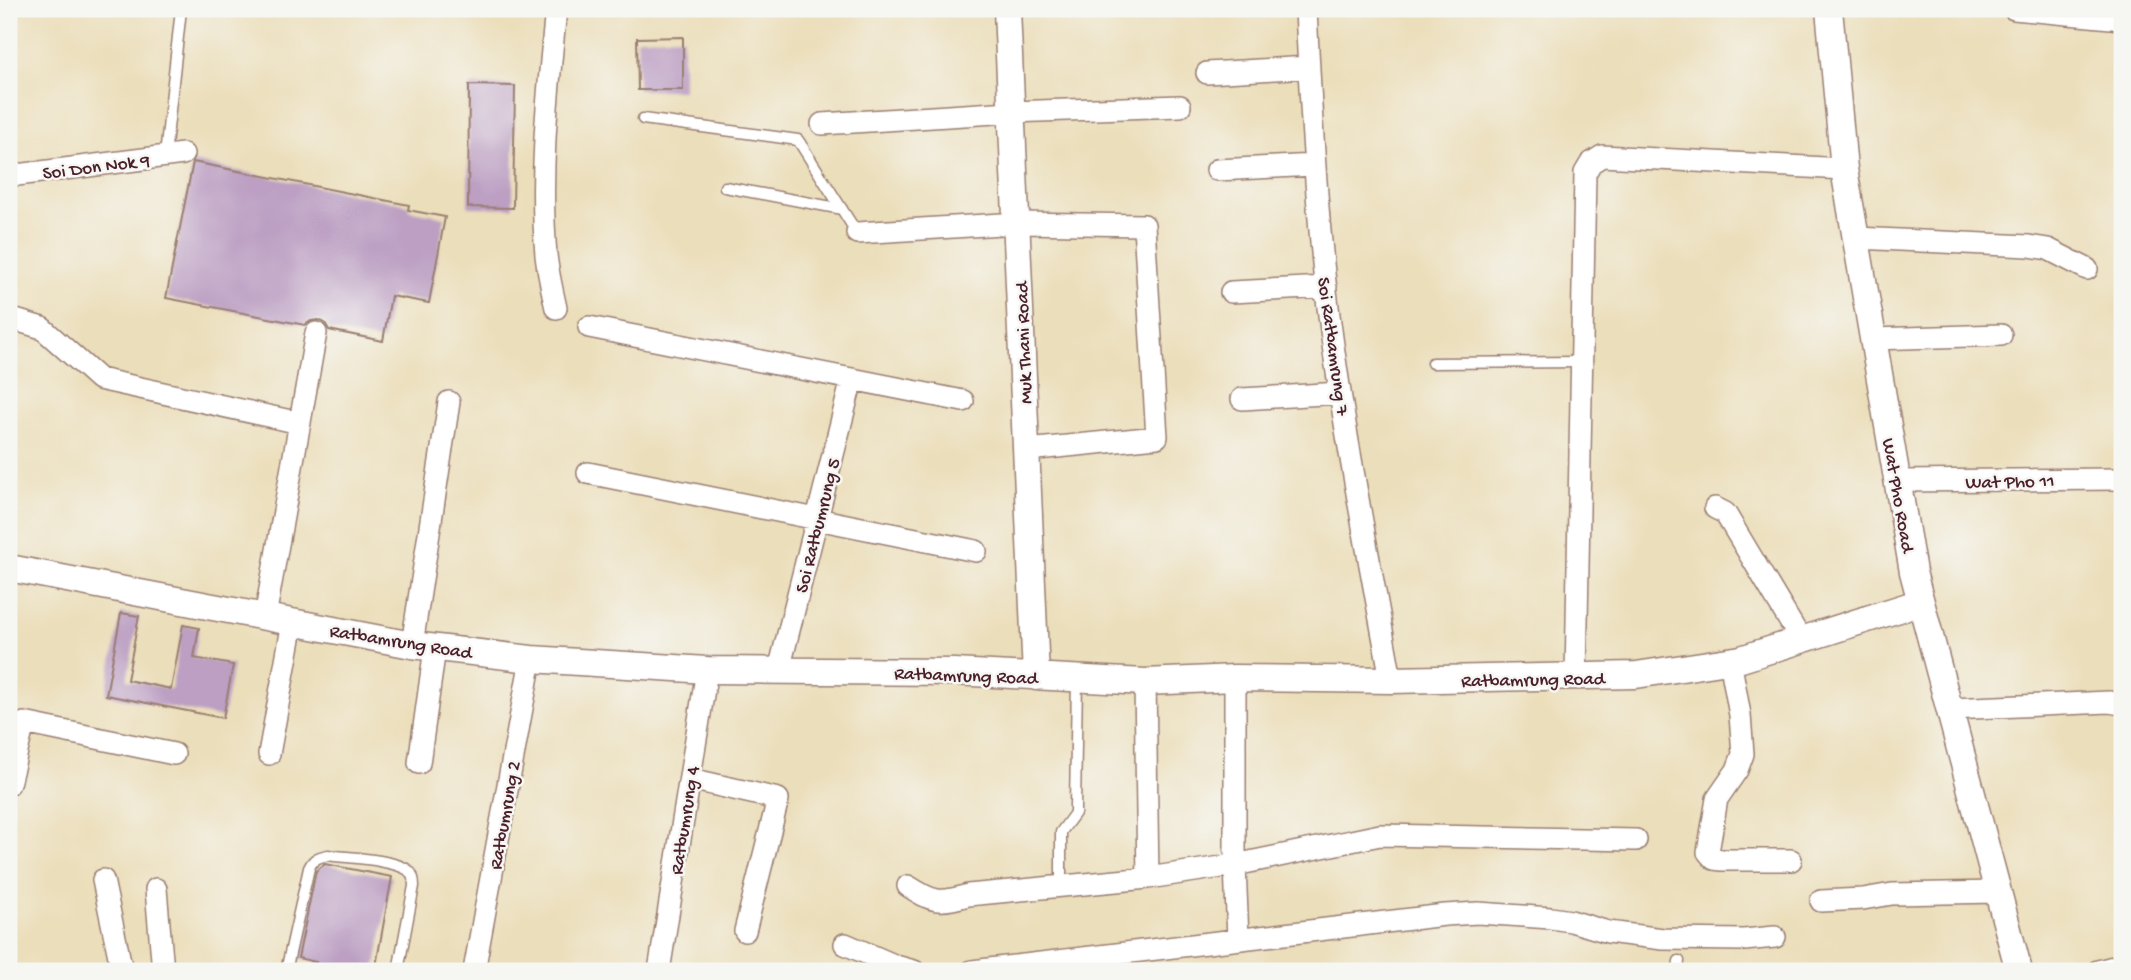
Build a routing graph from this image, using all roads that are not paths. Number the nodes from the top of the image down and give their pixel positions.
1 (181, 9) edge
2 (556, 9) edge
3 (1007, 9) edge
4 (1306, 9) edge
5 (1829, 9) edge
6 (2023, 9) edge
7 (2122, 19) edge
8 (1309, 67) junction
9 (1207, 73) dead end
10 (1180, 106) dead end
11 (1011, 112) junction
12 (643, 119) dead end
13 (822, 124) dead end
14 (174, 155) joint
15 (1314, 165) junction
16 (1844, 169) junction
17 (1217, 170) dead end
18 (9, 177) edge
19 (725, 187) dead end
20 (842, 209) junction
21 (1018, 223) junction
22 (856, 233) joint
23 (1856, 238) junction
24 (2087, 270) dead end
25 (1326, 287) junction
26 (1231, 292) dead end
27 (556, 308) dead end
28 (9, 318) edge
29 (589, 327) dead end
30 (316, 333) dead end
31 (2001, 335) dead end
32 (1873, 340) junction
33 (1581, 362) junction
34 (1432, 363) dead end
35 (852, 379) junction
36 (1340, 393) junction
37 (1242, 399) dead end
38 (963, 401) dead end
39 (449, 402) dead end
40 (300, 423) junction
41 (1027, 450) junction
42 (588, 472) dead end
43 (2122, 479) edge
44 (1897, 481) junction
45 (1715, 508) dead end
46 (817, 519) junction
47 (976, 551) dead end
48 (9, 568) edge
49 (1922, 602) junction
50 (265, 617) junction
51 (293, 622) junction
52 (1801, 640) junction
53 (424, 646) junction
54 (531, 659) junction
55 (1730, 660) junction
56 (707, 670) junction
57 (779, 670) junction
58 (1037, 677) junction
59 (1235, 678) junction
60 (1576, 678) junction
61 (1077, 679) junction
62 (1391, 680) junction
63 (1145, 682) junction
64 (2122, 704) edge
65 (1950, 709) junction
66 (174, 754) dead end
67 (269, 754) dead end
68 (419, 763) dead end
69 (690, 779) junction
70 (9, 784) edge
71 (1636, 840) dead end
72 (1791, 860) dead end
73 (1235, 865) junction
74 (1148, 878) junction
75 (103, 880) dead end
76 (908, 886) dead end
77 (1061, 886) junction
78 (156, 890) dead end
79 (1998, 892) junction
80 (1821, 901) dead end
81 (745, 931) dead end
82 (1775, 937) dead end
83 (1238, 939) junction
84 (845, 944) dead end
85 (2122, 965) edge
86 (122, 971) edge
87 (163, 971) edge
88 (286, 971) edge
89 (398, 971) edge
90 (474, 971) edge
91 (659, 971) edge
92 (914, 971) edge
93 (972, 971) edge
94 (2019, 971) edge
95 (2098, 971) edge

1 - 14 lane
2 - 27 street
3 - 11 street, Muk Thani Road
4 - 8 street, Soi Ratbamrung 7
5 - 16 street, Wat Pho Road
6 - 7 street
8 - 9 street
8 - 15 street, Soi Ratbamrung 7
10 - 11 street
11 - 13 street
11 - 21 street, Muk Thani Road
12 - 20 lane
14 - 18 street, Soi Don Nok 9
15 - 17 street
15 - 25 street, Soi Ratbamrung 7
16 - 23 street, Wat Pho Road
16 - 33 street
19 - 20 lane
20 - 22 lane
21 - 22 street
21 - 41 street, Muk Thani Road
21 - 41 street
23 - 24 street
23 - 32 street, Wat Pho Road
25 - 26 street
25 - 36 street, Soi Ratbamrung 7
28 - 40 street
29 - 35 street
30 - 40 street
31 - 32 street
32 - 44 street, Wat Pho Road
33 - 34 lane
33 - 60 street
35 - 38 street
35 - 46 street, Soi Ratbumrung 5
36 - 37 street
36 - 62 street, Soi Ratbamrung 7
39 - 53 street
40 - 50 street
41 - 58 street, Muk Thani Road
42 - 46 street
43 - 44 street, Wat Pho 11
44 - 49 street, Wat Pho Road
45 - 52 street
46 - 47 street
46 - 57 street, Soi Ratbumrung 5
48 - 50 street, Ratbamrung Road
49 - 52 street, Ratbamrung Road
49 - 65 street, Wat Pho Road
50 - 51 street, Ratbamrung Road
51 - 53 street, Ratbamrung Road
51 - 67 street
52 - 55 street, Ratbamrung Road
53 - 54 street, Ratbamrung Road
53 - 68 street
54 - 56 street, Ratbamrung Road
54 - 90 street, Ratbumrung 2
55 - 60 street, Ratbamrung Road
55 - 72 street
56 - 57 street, Ratbamrung Road
56 - 69 street, Ratbumrung 4
57 - 58 street, Ratbamrung Road
58 - 61 street, Ratbamrung Road
59 - 62 street, Ratbamrung Road
59 - 63 street, Ratbamrung Road
59 - 73 street
60 - 62 street, Ratbamrung Road
61 - 63 street, Ratbamrung Road
61 - 77 lane
63 - 74 street
64 - 65 street
65 - 79 street, Wat Pho Road
66 - 70 street
69 - 81 street
69 - 91 street, Ratbumrung 4
71 - 73 street
73 - 74 street
73 - 83 street
74 - 77 street
75 - 86 street
76 - 77 street
78 - 87 street
79 - 80 street
79 - 94 street, Wat Pho Road
82 - 83 street
83 - 93 street
84 - 92 street
85 - 95 street
88 - 89 lane

